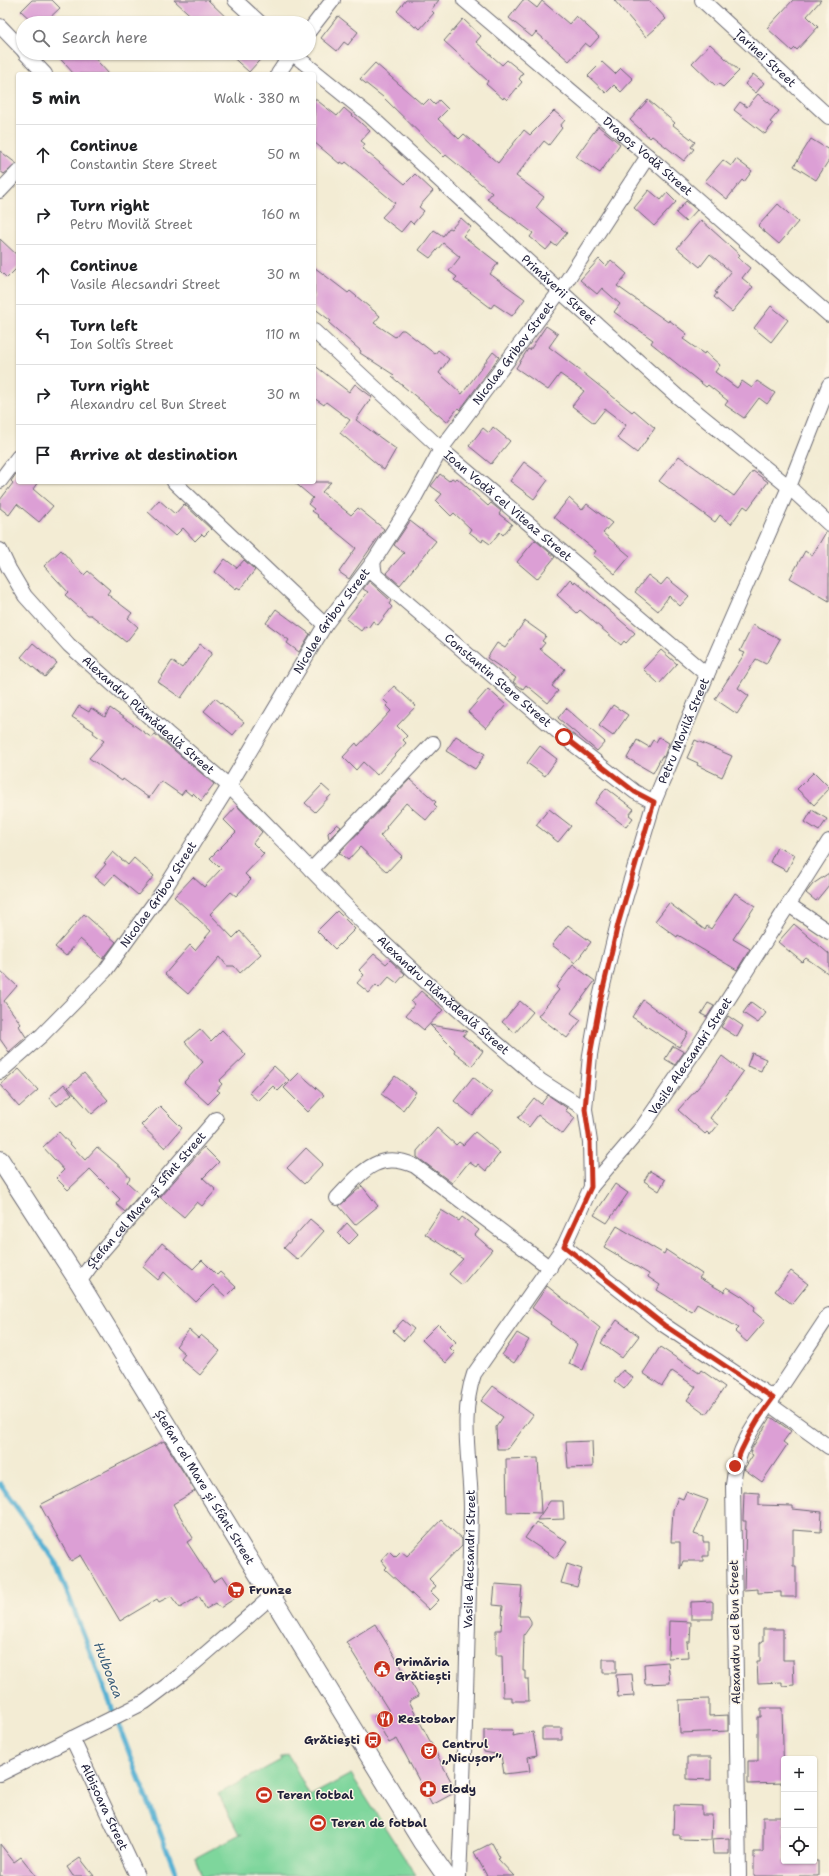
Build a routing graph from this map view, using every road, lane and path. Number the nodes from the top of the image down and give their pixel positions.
1 (235, 0) edge
2 (333, 0) edge
3 (464, 0) edge
4 (702, 0) edge
5 (252, 16) edge
6 (316, 22) edge
7 (0, 26) edge
8 (16, 43) edge
9 (32, 60) edge
10 (287, 60) edge
11 (301, 60) edge
12 (43, 72) edge
13 (279, 72) edge
14 (316, 72) edge
15 (316, 72) edge
16 (829, 117) edge
17 (648, 156) junction
18 (16, 174) edge
19 (0, 191) edge
20 (560, 292) junction
21 (829, 315) edge
22 (316, 333) edge
23 (829, 385) edge
24 (441, 449) junction
25 (16, 460) edge
26 (0, 481) edge
27 (176, 484) edge
28 (789, 487) junction
29 (829, 524) edge
30 (0, 550) edge
31 (373, 562) junction
32 (325, 625) junction
33 (707, 674) junction
34 (433, 743) dead end
35 (229, 786) junction
36 (654, 802) junction
37 (829, 841) edge
38 (311, 870) junction
39 (789, 905) junction
40 (829, 932) edge
41 (0, 1072) edge
42 (585, 1109) junction
43 (216, 1119) dead end
44 (0, 1160) edge
45 (591, 1187) junction
46 (337, 1198) dead end
47 (564, 1246) junction
48 (550, 1268) junction
49 (79, 1282) junction
50 (829, 1315) edge
51 (771, 1401) junction
52 (829, 1447) edge
53 (271, 1597) junction
54 (72, 1738) junction
55 (0, 1774) edge
56 (137, 1876) edge
57 (446, 1876) edge
58 (459, 1876) edge
59 (739, 1876) edge

1 - 5 street
2 - 6 street
3 - 17 street, Dragoș Vodă Street
4 - 16 street, Țarinei Street
7 - 8 street
9 - 12 street
10 - 13 street
11 - 15 street, Primăverii Street
14 - 20 street, Primăverii Street
17 - 20 street, Nicolae Gribov Street
17 - 21 street, Dragoș Vodă Street
18 - 19 street
20 - 24 street, Nicolae Gribov Street
20 - 28 street, Primăverii Street
22 - 24 street, Ioan Vodă cel Viteaz Street
23 - 28 street, Petru Movilă Street
24 - 31 street, Nicolae Gribov Street
24 - 33 street, Ioan Vodă cel Viteaz Street
25 - 26 street
27 - 32 street
28 - 29 street, Primăverii Street
28 - 33 street, Petru Movilă Street
30 - 35 street, Alexandru Plămădeală Street
31 - 32 street, Nicolae Gribov Street
31 - 36 street, Constantin Stere Street
32 - 35 street, Nicolae Gribov Street
33 - 36 street, Petru Movilă Street
34 - 38 street
35 - 38 street, Alexandru Plămădeală Street
35 - 41 street, Nicolae Gribov Street
36 - 42 street, Petru Movilă Street
37 - 39 street, Vasile Alecsandri Street
38 - 42 street, Alexandru Plămădeală Street
39 - 40 street
39 - 45 street, Vasile Alecsandri Street
42 - 45 street, Petru Movilă Street
43 - 49 street, Ștefan cel Mare și Sfînt Street
44 - 49 street, Ștefan cel Mare și Sfânt Street
45 - 47 street, Vasile Alecsandri Street
46 - 48 street
47 - 48 street, Vasile Alecsandri Street
47 - 51 street
48 - 58 street, Vasile Alecsandri Street
49 - 53 street, Ștefan cel Mare și Sfânt Street
50 - 51 street, Alexandru cel Bun Street
51 - 52 street
51 - 59 street, Alexandru cel Bun Street
53 - 54 street
53 - 57 street, Ștefan cel Mare și Sfânt Street
54 - 55 street
54 - 56 street, Albișoara Street

